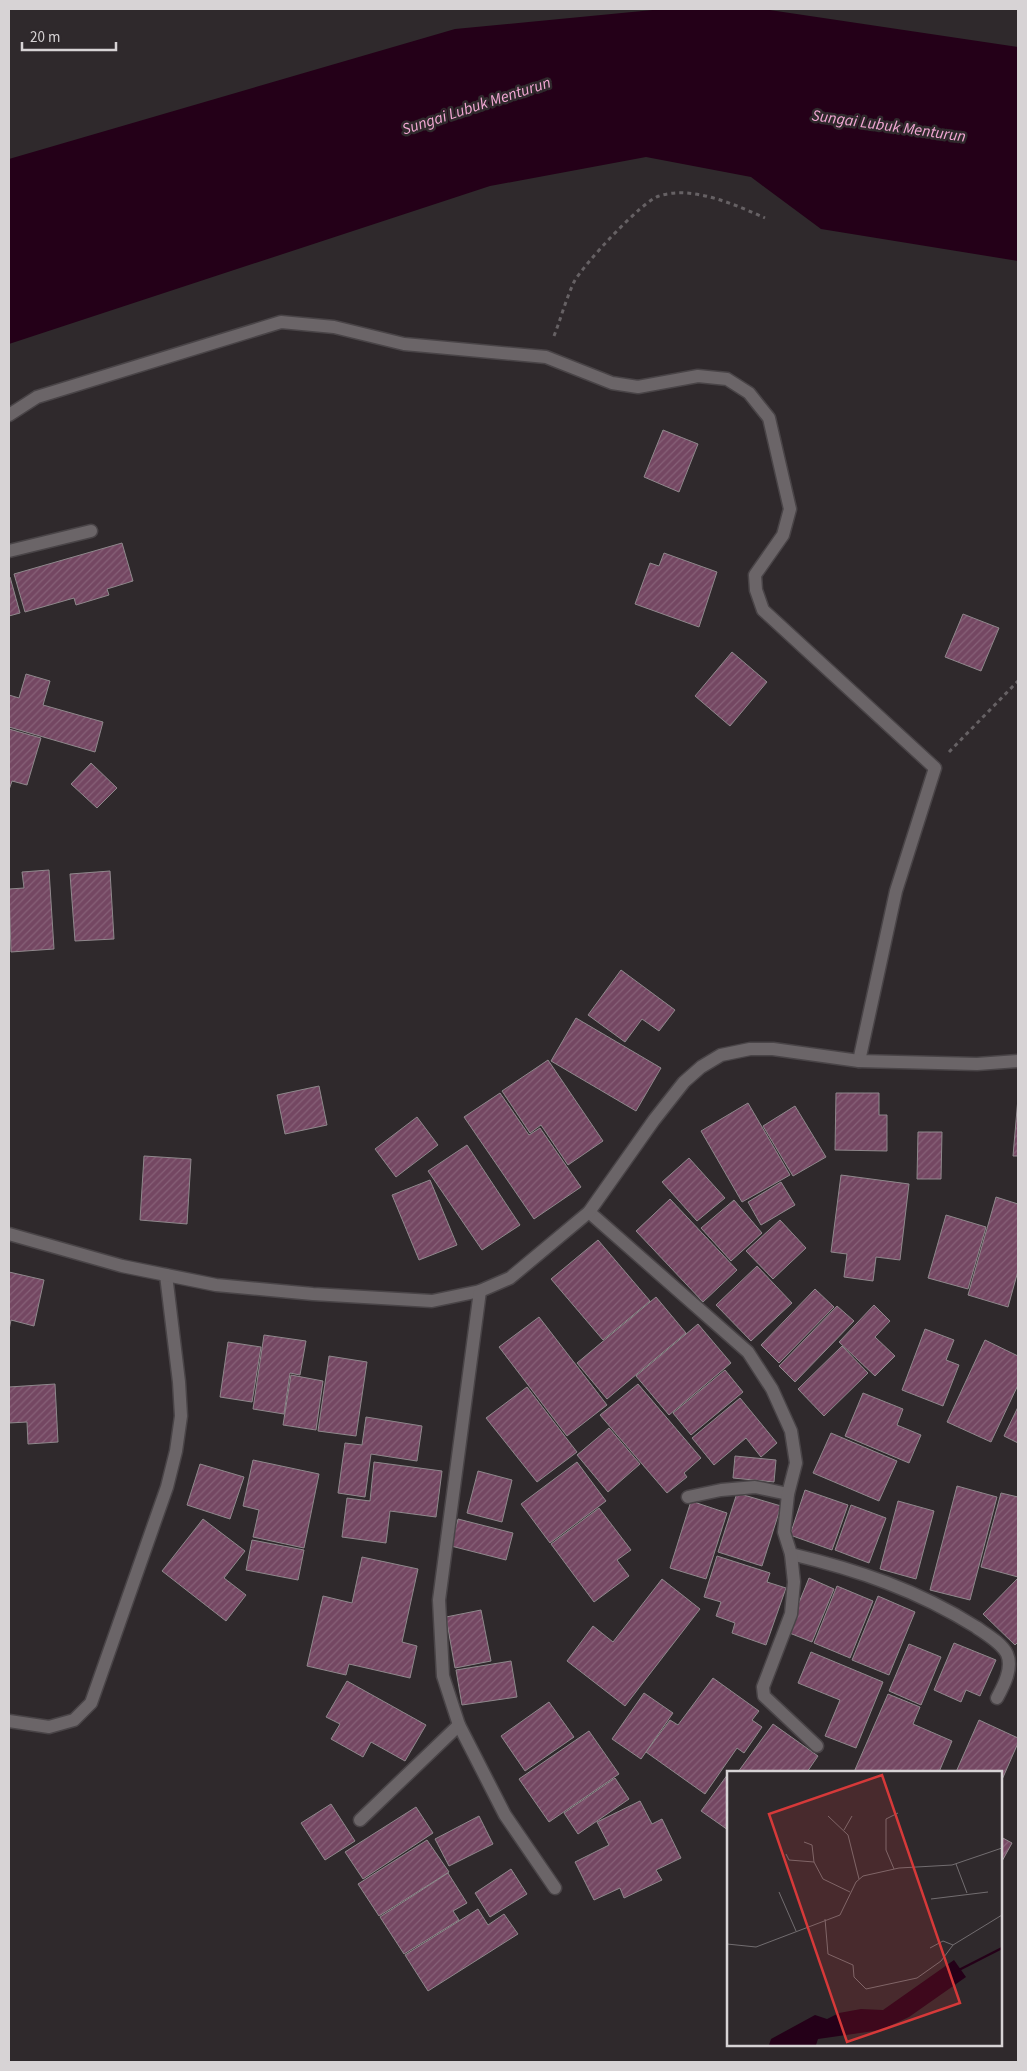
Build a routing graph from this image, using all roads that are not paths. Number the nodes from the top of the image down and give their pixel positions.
1 (9, 415) edge
2 (91, 530) dead end
3 (9, 551) edge
4 (859, 1061) junction
5 (1018, 1061) edge
6 (588, 1212) junction
7 (9, 1234) edge
8 (166, 1275) junction
9 (480, 1290) junction
10 (788, 1494) junction
11 (688, 1497) dead end
12 (791, 1554) junction
13 (997, 1698) dead end
14 (9, 1721) edge
15 (459, 1725) junction
16 (818, 1746) dead end
17 (360, 1820) dead end
18 (555, 1888) dead end

1 - 4 street
2 - 3 street
4 - 5 street
4 - 6 street
6 - 9 street
6 - 10 street
7 - 8 street
8 - 9 street
8 - 14 street
9 - 15 street
10 - 11 street
10 - 12 street
12 - 13 street
12 - 16 street
15 - 17 street
15 - 18 street

